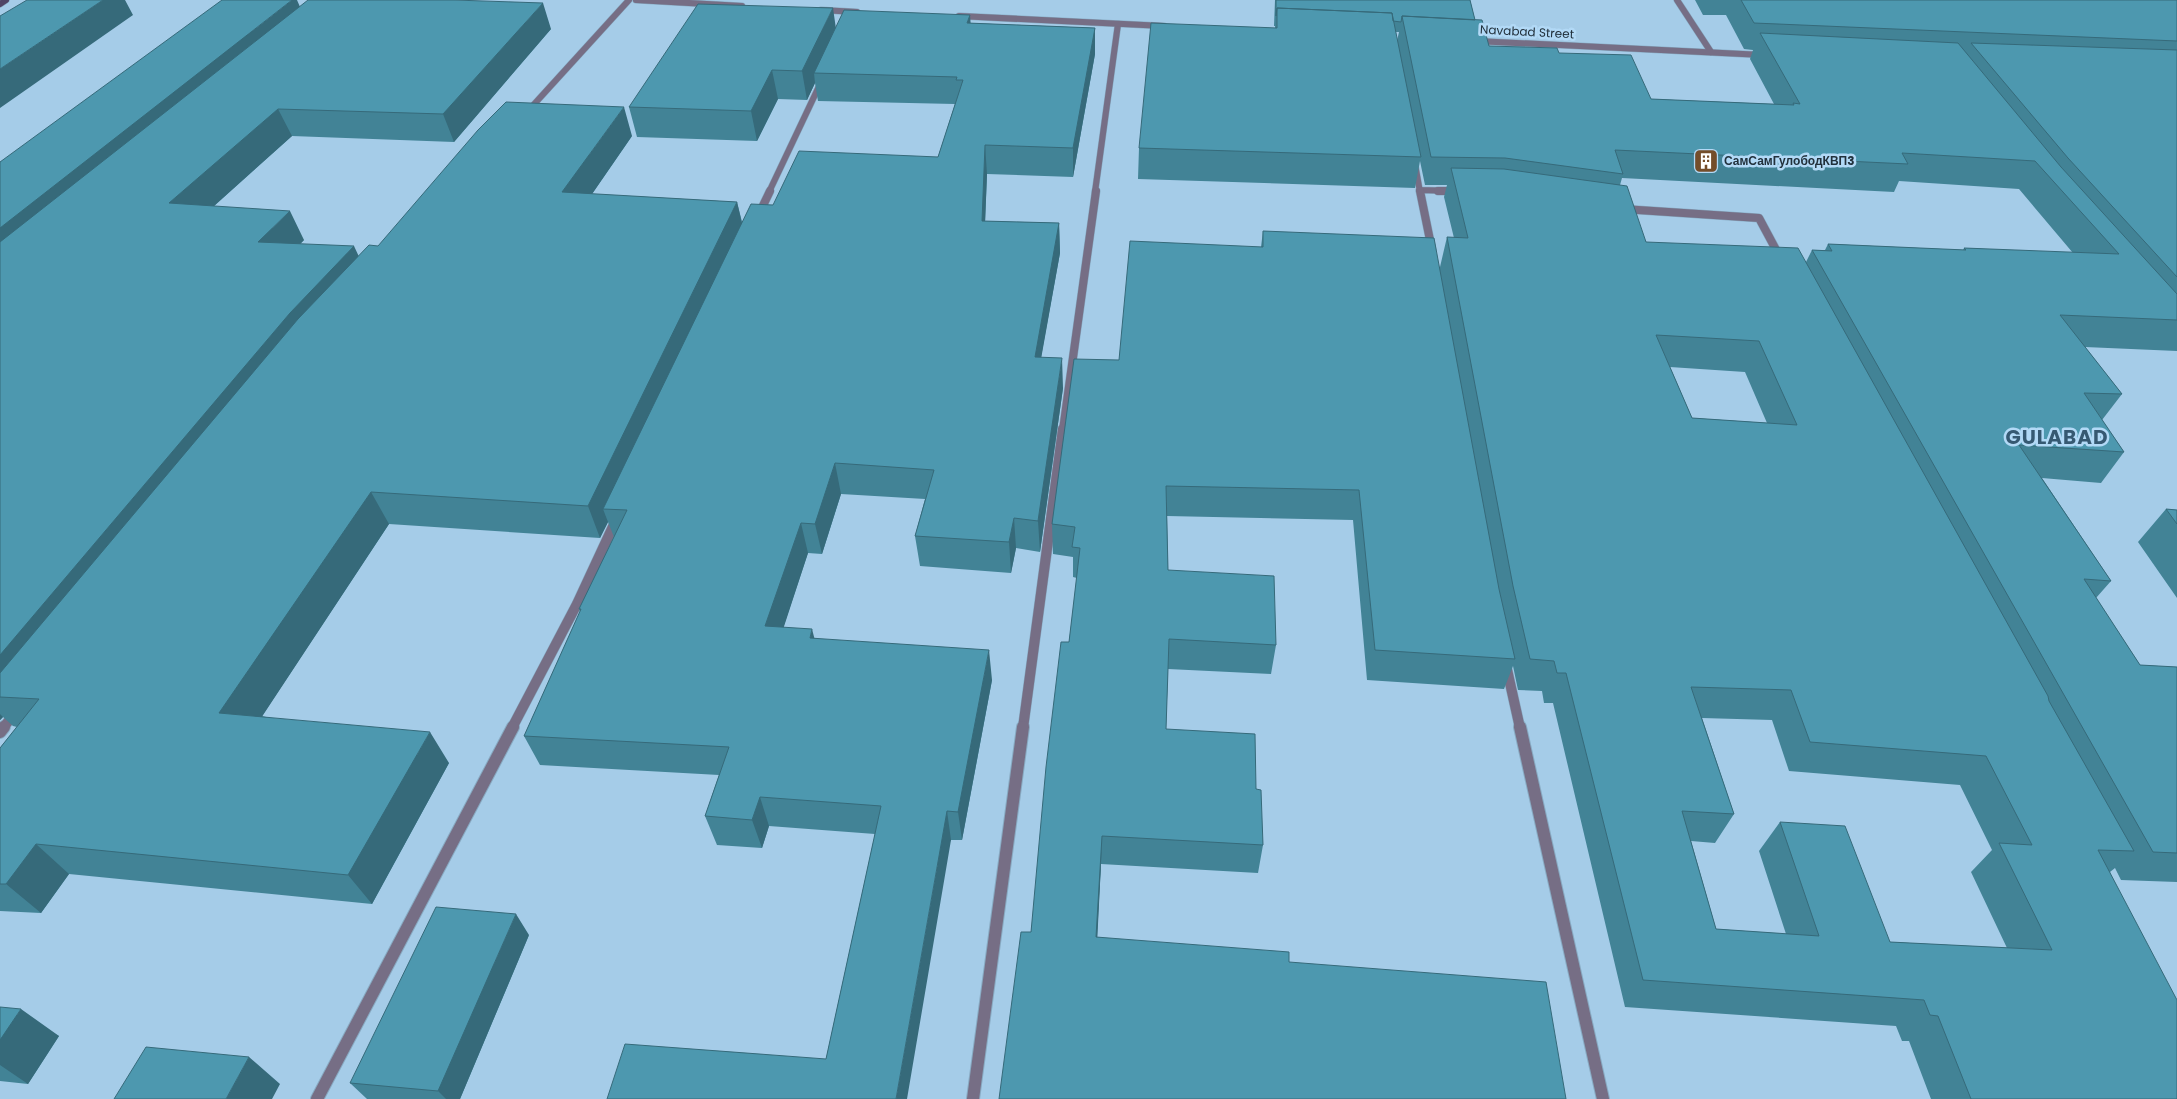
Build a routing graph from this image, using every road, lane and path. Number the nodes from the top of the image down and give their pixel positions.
1 (6, 0) edge
2 (629, 0) edge
3 (636, 0) edge
4 (1677, 0) edge
5 (0, 4) edge
6 (745, 6) edge
7 (814, 9) edge
8 (856, 14) edge
9 (952, 16) edge
10 (1118, 24) junction
11 (1176, 26) edge
12 (1469, 41) edge
13 (1711, 52) junction
14 (1770, 55) edge
15 (825, 73) edge
16 (523, 116) edge
17 (1412, 152) edge
18 (1419, 190) junction
19 (1468, 191) edge
20 (1614, 208) edge
21 (755, 222) edge
22 (1433, 260) edge
23 (1787, 270) edge
24 (623, 506) edge
25 (1504, 656) edge
26 (19, 709) edge
27 (0, 732) edge
28 (317, 1099) edge
29 (973, 1099) edge
30 (1603, 1099) edge

1 - 5 main road
2 - 16 street
3 - 6 street
4 - 13 street
7 - 8 street
9 - 10 street
10 - 11 street
10 - 29 street
12 - 13 street, Navabad Street
13 - 14 street, Navabad Street
15 - 21 street
17 - 18 street
18 - 19 street
18 - 22 street
20 - 23 street
24 - 28 street
25 - 30 street
26 - 27 street

